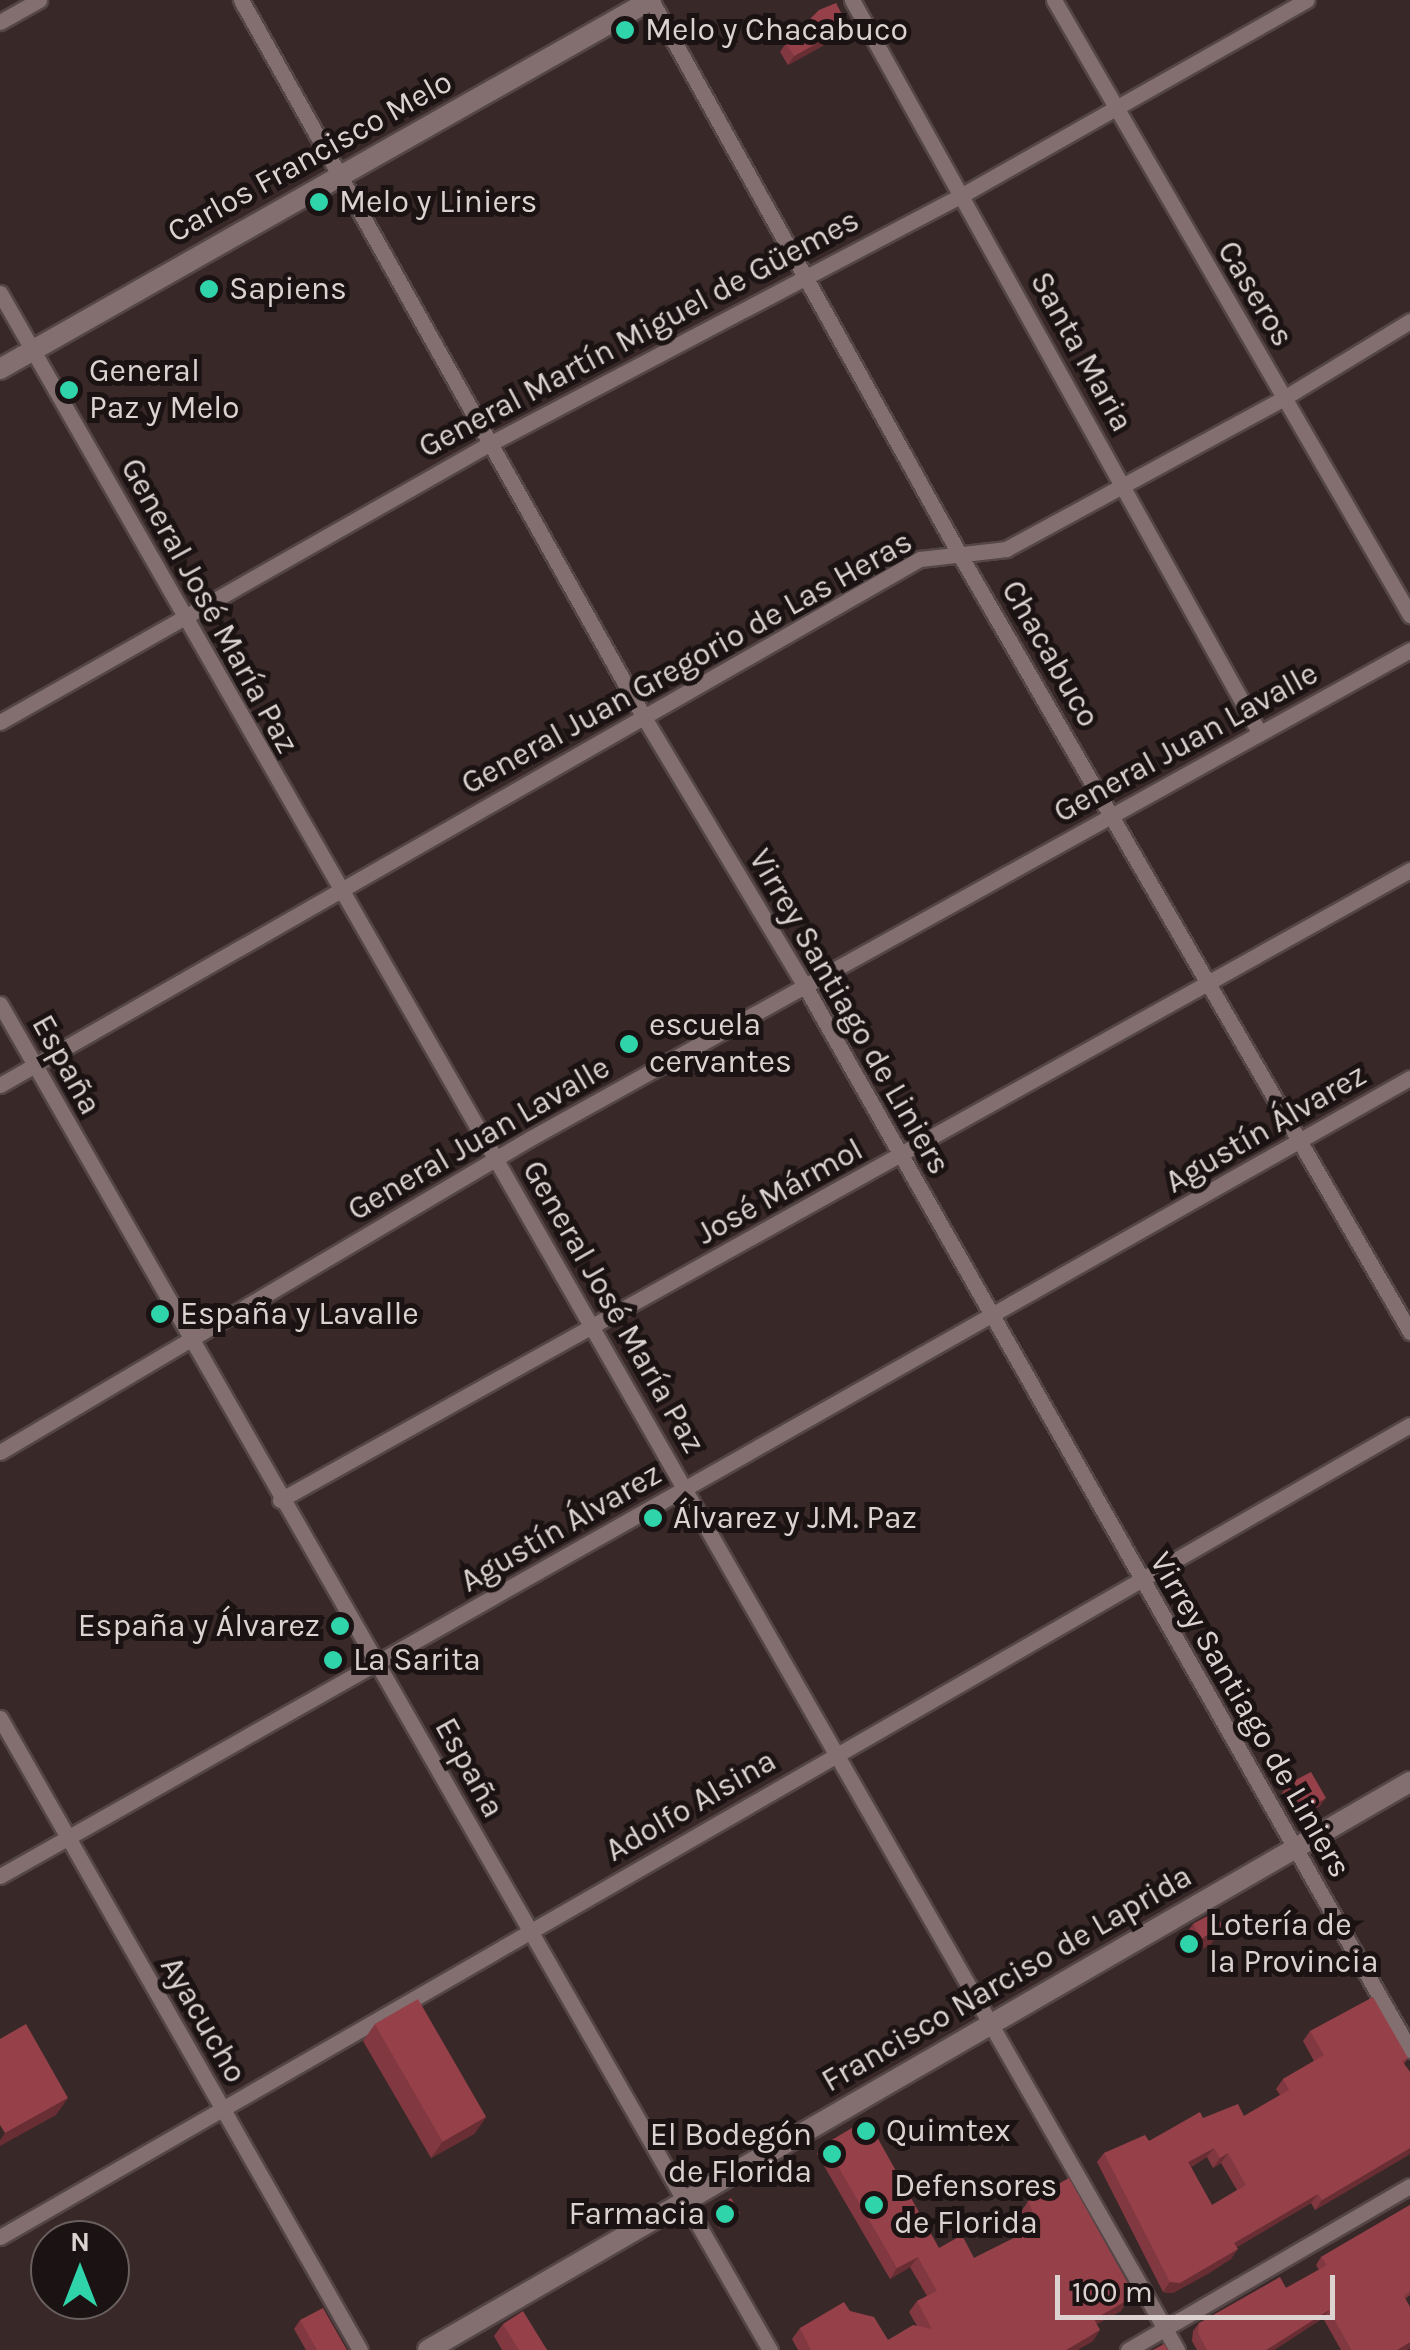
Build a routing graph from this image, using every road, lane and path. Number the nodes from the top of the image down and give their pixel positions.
1 (39, 0) edge
2 (242, 0) edge
3 (651, 0) edge
4 (852, 0) edge
5 (1054, 0) edge
6 (1307, 0) edge
7 (0, 22) edge
8 (1114, 109) junction
9 (341, 173) junction
10 (962, 195) junction
11 (804, 275) junction
12 (0, 293) edge
13 (1410, 321) edge
14 (32, 351) junction
15 (0, 369) edge
16 (1284, 398) junction
17 (491, 443) junction
18 (1124, 488) junction
19 (962, 557) junction
20 (184, 615) junction
21 (1410, 616) edge
22 (1410, 650) edge
23 (645, 719) junction
24 (0, 722) edge
25 (1259, 732) junction
26 (1113, 816) junction
27 (1410, 870) edge
28 (338, 888) junction
29 (1210, 986) junction
30 (806, 988) junction
31 (0, 1004) edge
32 (34, 1065) junction
33 (1410, 1078) edge
34 (0, 1085) edge
35 (1298, 1141) junction
36 (901, 1157) junction
37 (496, 1158) junction
38 (995, 1318) junction
39 (593, 1327) junction
40 (1410, 1332) edge
41 (188, 1339) junction
42 (1410, 1425) edge
43 (0, 1452) edge
44 (686, 1488) junction
45 (280, 1500) junction
46 (1140, 1580) junction
47 (380, 1664) junction
48 (0, 1718) edge
49 (839, 1754) junction
50 (1410, 1782) edge
51 (67, 1840) junction
52 (1296, 1848) junction
53 (0, 1876) edge
54 (528, 1931) junction
55 (990, 2021) junction
56 (1410, 2050) edge
57 (222, 2108) junction
58 (1410, 2186) edge
59 (681, 2202) junction
60 (0, 2237) edge
61 (1165, 2329) junction
62 (360, 2350) edge
63 (428, 2350) edge
64 (770, 2350) edge
65 (1128, 2350) edge
66 (1177, 2350) edge

1 - 7 street
2 - 9 street, Virrey Santiago de Liniers
3 - 9 street, Carlos Francisco Melo
3 - 11 street, Chacabuco
4 - 10 street, Santa Maria
5 - 8 street, Caseros
6 - 8 street, General Martín Miguel de Güemes
8 - 10 street, General Martín Miguel de Güemes
8 - 16 street, Caseros
9 - 14 street, Carlos Francisco Melo
9 - 17 street, Virrey Santiago de Liniers
10 - 11 street, General Martín Miguel de Güemes
10 - 18 street, Santa Maria
11 - 17 street, General Martín Miguel de Güemes
11 - 19 street, Chacabuco
12 - 14 street, General José María Paz
13 - 16 street, General Juan Gregorio de Las Heras
14 - 15 street, Carlos Francisco Melo
14 - 20 street, General José María Paz
16 - 18 street, General Juan Gregorio de Las Heras
16 - 21 street, Caseros
17 - 20 street, General Martín Miguel de Güemes
17 - 23 street, Virrey Santiago de Liniers
18 - 19 street, General Juan Gregorio de Las Heras
18 - 25 street, Santa Maria
19 - 23 street, General Juan Gregorio de Las Heras
19 - 26 street, Chacabuco
20 - 24 street, General Martín Miguel de Güemes
20 - 28 street, General José María Paz
22 - 25 street, General Juan Lavalle
23 - 28 street, General Juan Gregorio de Las Heras
23 - 30 street, Virrey Santiago de Liniers
25 - 26 street, General Juan Lavalle
26 - 29 street, Chacabuco
26 - 30 street, General Juan Lavalle
27 - 29 street, José Mármol
28 - 32 street, General Juan Gregorio de Las Heras
28 - 37 street, General José María Paz
29 - 35 street, Chacabuco
29 - 36 street, José Mármol
30 - 36 street, Virrey Santiago de Liniers
30 - 37 street, General Juan Lavalle
31 - 32 street, España
32 - 34 street, General Juan Gregorio de Las Heras
32 - 41 street, España
33 - 35 street, Agustín Álvarez
35 - 38 street, Agustín Álvarez
35 - 40 street, Chacabuco
36 - 38 street, Virrey Santiago de Liniers
36 - 39 street, José Mármol
37 - 39 street, General José María Paz
37 - 41 street, General Juan Lavalle
38 - 44 street, Agustín Álvarez
38 - 46 street, Virrey Santiago de Liniers
39 - 44 street, General José María Paz
39 - 45 street, José Mármol
41 - 43 street, General Juan Lavalle
41 - 45 street, España
42 - 46 street, Adolfo Alsina
44 - 47 street, Agustín Álvarez
44 - 49 street, General José María Paz
45 - 47 street, España
46 - 49 street, Adolfo Alsina
46 - 52 street, Virrey Santiago de Liniers
47 - 51 street, Agustín Álvarez
47 - 54 street, España
48 - 51 street, Ayacucho
49 - 54 street, Adolfo Alsina
49 - 55 street, General José María Paz
50 - 52 street, Francisco Narciso de Laprida
51 - 53 street, Agustín Álvarez
51 - 57 street, Ayacucho
52 - 55 street, Francisco Narciso de Laprida
52 - 56 street, Virrey Santiago de Liniers
54 - 57 street, Adolfo Alsina
54 - 59 street, España
55 - 59 street, Francisco Narciso de Laprida
55 - 61 street, General José María Paz
57 - 60 street, Adolfo Alsina
57 - 62 street, Ayacucho
58 - 61 street
59 - 63 street, Francisco Narciso de Laprida
59 - 64 street, España
61 - 65 street
61 - 66 street, General José María Paz

